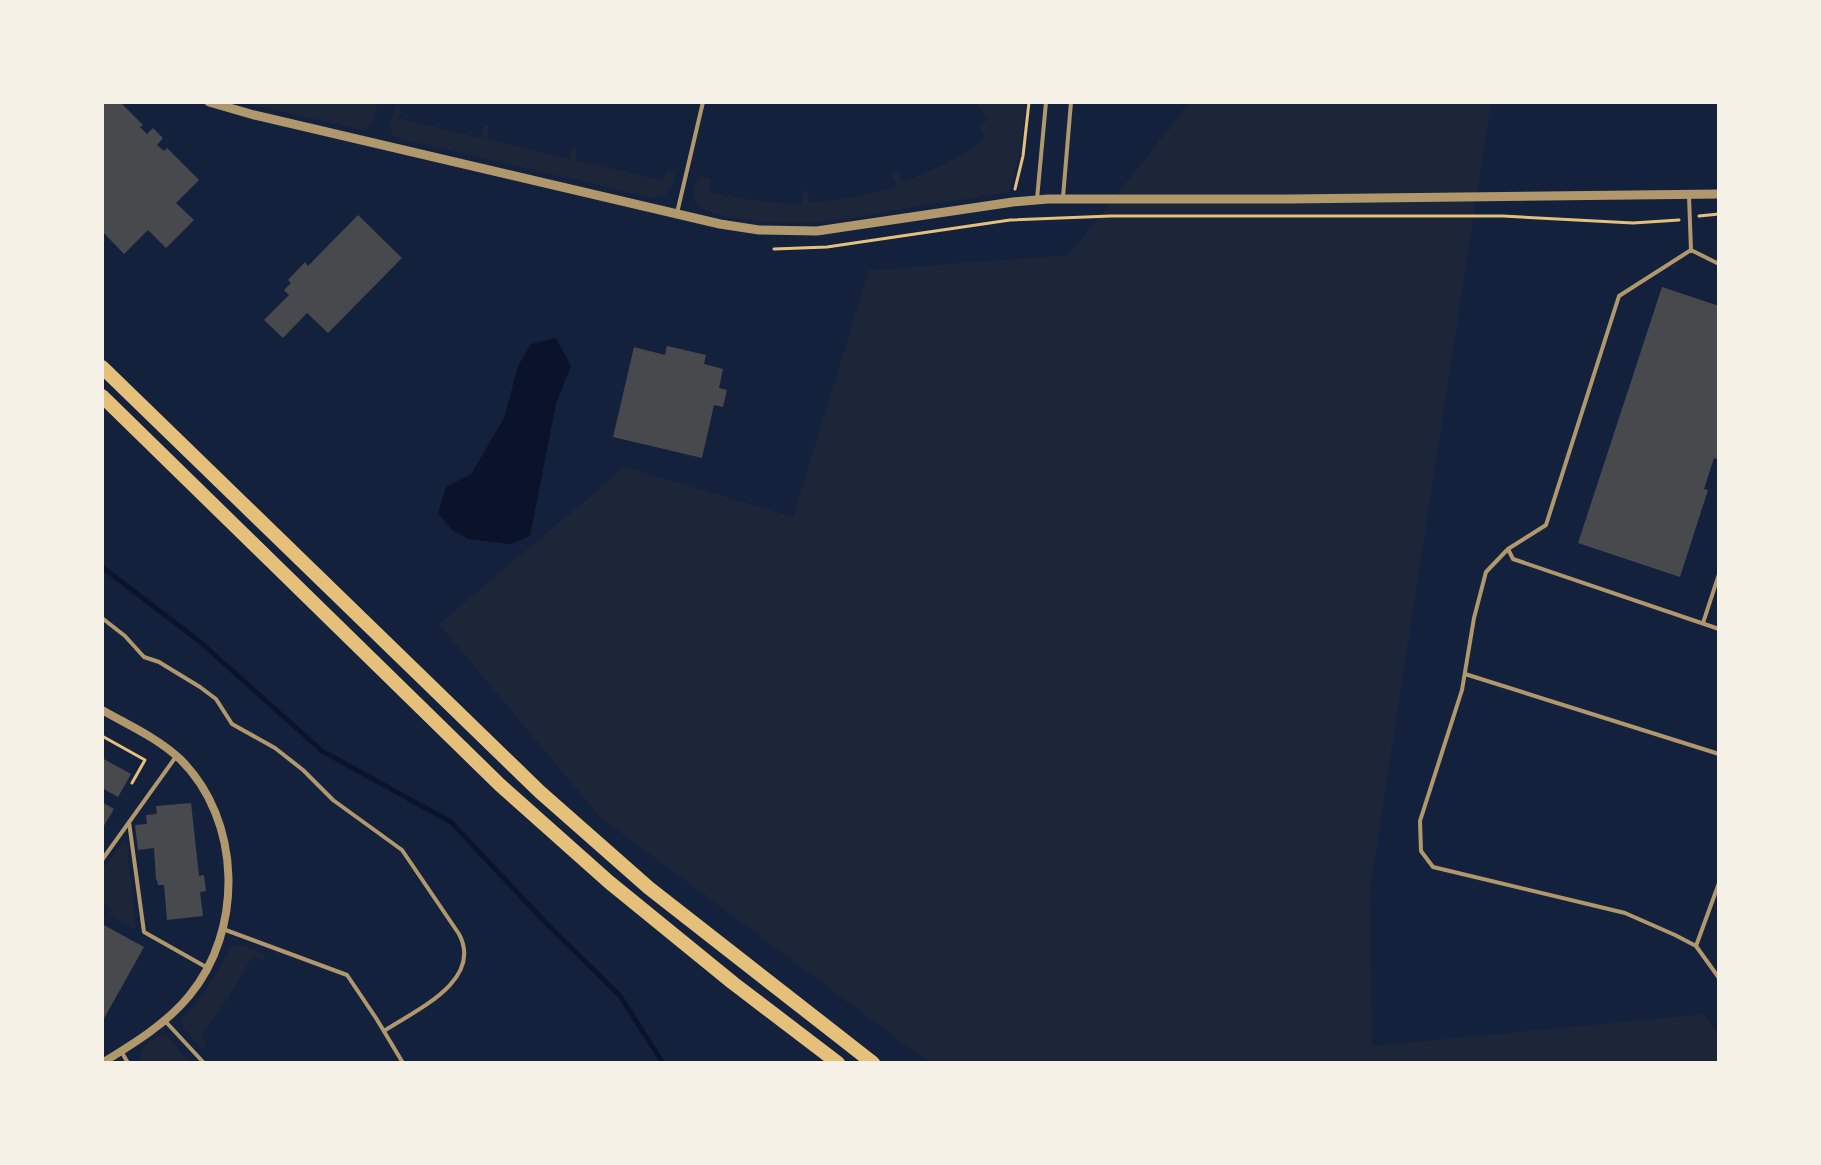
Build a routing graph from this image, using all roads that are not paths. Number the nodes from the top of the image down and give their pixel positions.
1 (209, 102) edge
2 (703, 102) edge
3 (1046, 102) edge
4 (1071, 102) edge
5 (1689, 194) junction
6 (1719, 194) edge
7 (1063, 199) junction
8 (1036, 200) junction
9 (677, 213) junction
10 (1691, 250) junction
11 (1719, 264) edge
12 (102, 367) edge
13 (102, 398) edge
14 (1508, 549) junction
15 (1719, 574) edge
16 (102, 618) edge
17 (1703, 623) junction
18 (1719, 629) edge
19 (1465, 674) junction
20 (102, 710) edge
21 (1719, 754) edge
22 (177, 757) junction
23 (129, 822) junction
24 (102, 860) edge
25 (1719, 883) edge
26 (223, 929) junction
27 (1696, 946) junction
28 (208, 968) junction
29 (1719, 978) edge
30 (165, 1020) junction
31 (384, 1031) junction
32 (121, 1051) junction
33 (102, 1063) edge
34 (128, 1063) edge
35 (204, 1063) edge
36 (403, 1063) edge
37 (838, 1063) edge
38 (873, 1063) edge

1 - 9 street
2 - 9 lane
3 - 8 lane
4 - 7 lane
5 - 6 street
5 - 7 street
5 - 10 lane
7 - 8 street
8 - 9 street
10 - 11 lane
10 - 14 lane
12 - 38 highway
13 - 37 highway
14 - 17 lane
14 - 19 lane
15 - 17 lane
16 - 31 lane
17 - 18 lane
19 - 21 lane
19 - 27 lane
20 - 22 street
22 - 23 lane
22 - 26 street
23 - 24 lane
23 - 28 lane
25 - 27 lane
26 - 28 street
26 - 31 lane
27 - 29 lane
28 - 30 street
30 - 32 street
30 - 35 lane
31 - 36 lane
32 - 33 street
32 - 34 lane

